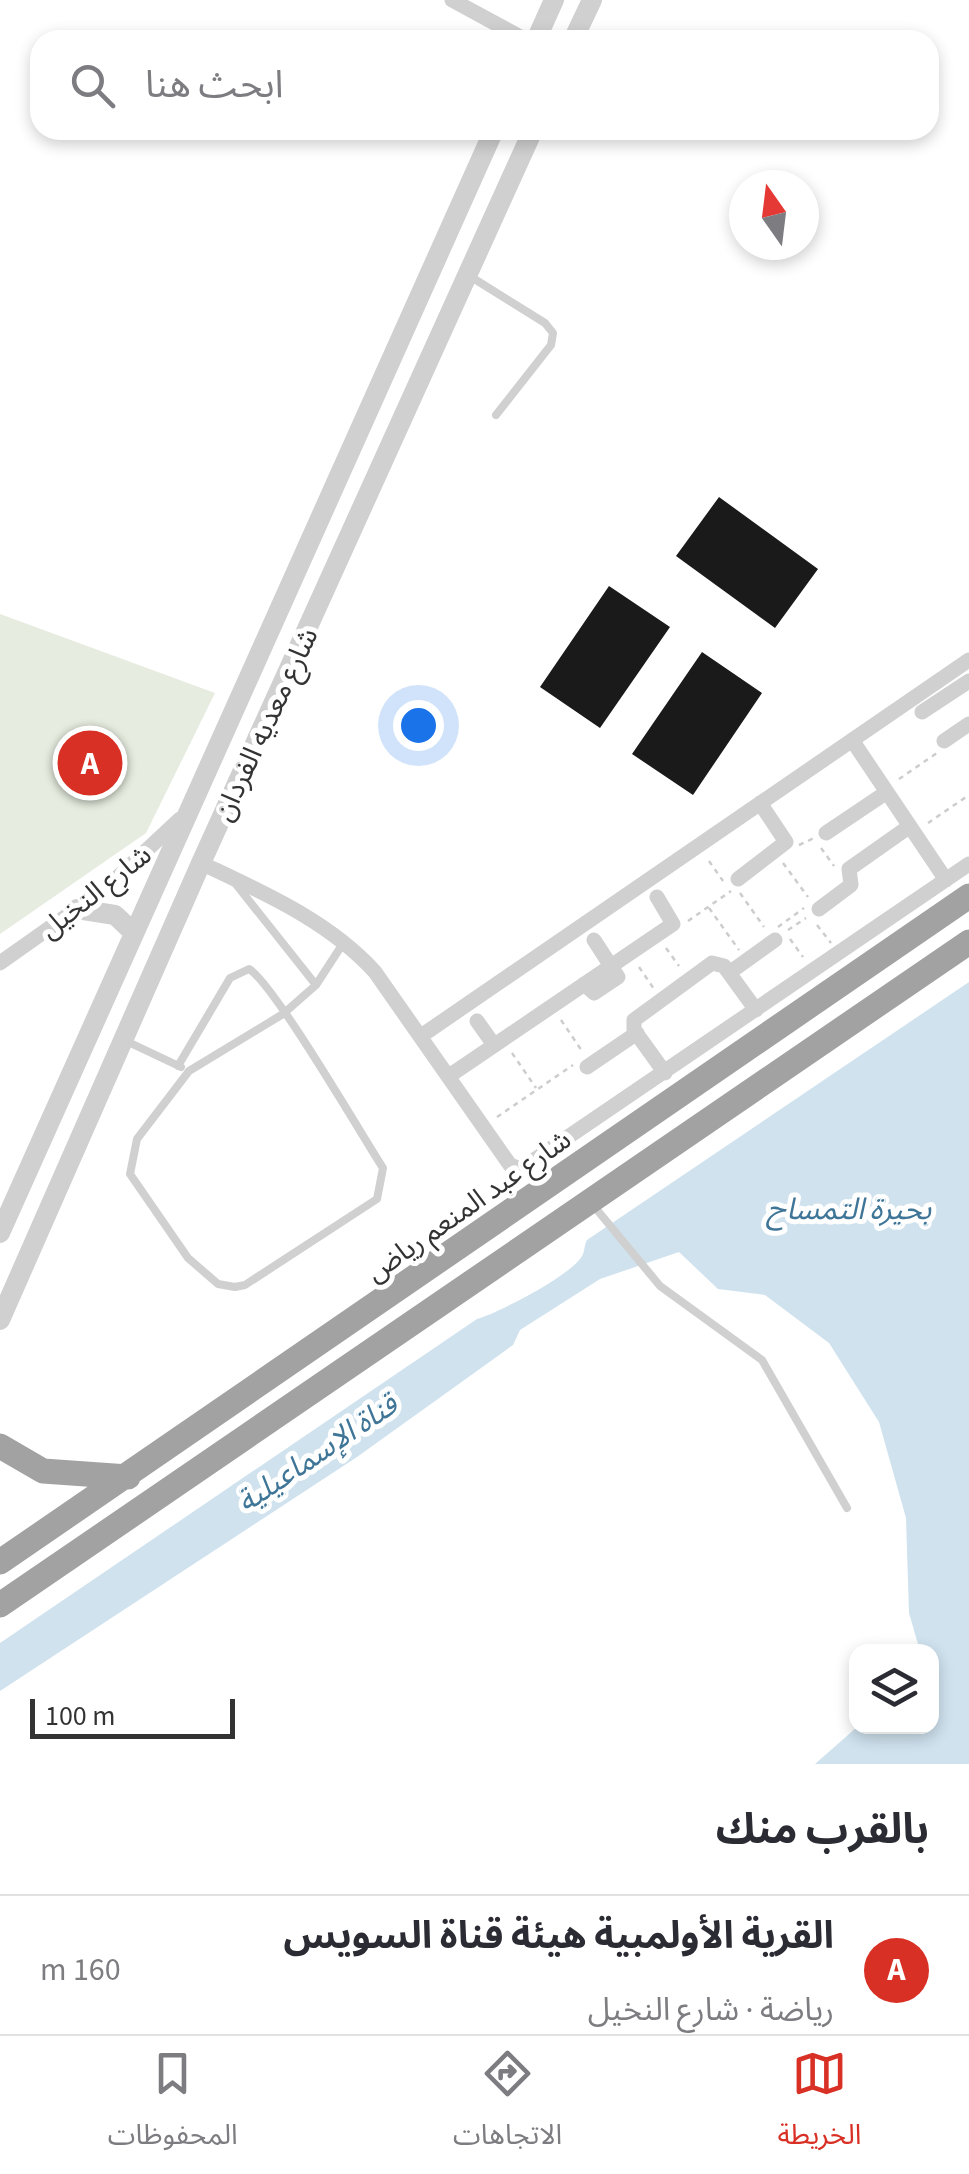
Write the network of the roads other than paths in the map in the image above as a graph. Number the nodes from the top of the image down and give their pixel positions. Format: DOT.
graph roads {
  1 [pos="452,0"];
  2 [pos="554,0"];
  3 [pos="592,0"];
  4 [pos="508,30"];
  5 [pos="540,30"];
  6 [pos="578,30"];
  7 [pos="489,140"];
  8 [pos="529,140"];
  9 [pos="435,258"];
  10 [pos="468,275"];
  11 [pos="496,415"];
  12 [pos="325,507"];
  13 [pos="358,521"];
  14 [pos="969,660"];
  15 [pos="969,680"];
  16 [pos="246,683"];
  17 [pos="278,696"];
  18 [pos="922,712"];
  19 [pos="969,724"];
  20 [pos="852,740"];
  21 [pos="942,746"];
  22 [pos="886,790"];
  23 [pos="760,803"];
  24 [pos="185,814"];
  25 [pos="912,829"];
  26 [pos="826,834"];
  27 [pos="201,863"];
  28 [pos="969,864"];
  29 [pos="226,875"];
  30 [pos="946,880"];
  31 [pos="735,886"];
  32 [pos="969,896"];
  33 [pos="657,898"];
  34 [pos="78,909"];
  35 [pos="811,911"];
  36 [pos="134,933"];
  37 [pos="780,933"];
  38 [pos="594,940"];
  39 [pos="344,942"];
  40 [pos="969,942"];
  41 [pos="0,963"];
  42 [pos="612,966"];
  43 [pos="727,969"];
  44 [pos="316,985"];
  45 [pos="756,1010"];
  46 [pos="283,1014"];
  47 [pos="477,1021"];
  48 [pos="94,1022"];
  49 [pos="636,1034"];
  50 [pos="421,1036"];
  51 [pos="126,1040"];
  52 [pos="498,1043"];
  53 [pos="178,1066"];
  54 [pos="587,1067"];
  55 [pos="189,1071"];
  56 [pos="666,1073"];
  57 [pos="449,1076"];
  58 [pos="590,1202"];
  59 [pos="516,1208"];
  60 [pos="0,1233"];
  61 [pos="537,1238"];
  62 [pos="0,1320"];
  63 [pos="0,1446"];
  64 [pos="128,1477"];
  65 [pos="847,1508"];
  66 [pos="0,1562"];
  67 [pos="0,1605"];
  1 -- 4 [label="street"];
  2 -- 5 [label="street"];
  3 -- 6 [label="street"];
  7 -- 9 [label="street, شارع معديه الفردان"];
  8 -- 10 [label="street, شارع معديه الفردان"];
  9 -- 10 [label="street"];
  9 -- 12 [label="street, شارع معديه الفردان"];
  10 -- 11 [label="lane"];
  10 -- 13 [label="street, شارع معديه الفردان"];
  12 -- 13 [label="street"];
  12 -- 16 [label="street, شارع معديه الفردان"];
  13 -- 17 [label="street, شارع معديه الفردان"];
  14 -- 20 [label="street"];
  15 -- 18 [label="street"];
  16 -- 17 [label="street"];
  16 -- 24 [label="street, شارع معديه الفردان"];
  17 -- 27 [label="street, شارع معديه الفردان"];
  19 -- 21 [label="street"];
  20 -- 22 [label="street"];
  20 -- 23 [label="street"];
  22 -- 25 [label="street"];
  22 -- 26 [label="street"];
  23 -- 31 [label="street"];
  23 -- 50 [label="street"];
  24 -- 34 [label="street, شارع النخيل"];
  24 -- 36 [label="street, شارع معديه الفردان"];
  25 -- 30 [label="street"];
  25 -- 35 [label="street"];
  27 -- 29 [label="street"];
  27 -- 51 [label="street, شارع معديه الفردان"];
  28 -- 30 [label="street"];
  29 -- 39 [label="street"];
  29 -- 44 [label="lane"];
  30 -- 45 [label="street"];
  32 -- 59 [label="highway, شارع عبد المنعم رياض"];
  33 -- 42 [label="street"];
  34 -- 36 [label="street"];
  34 -- 41 [label="street, شارع النخيل"];
  36 -- 48 [label="street, شارع معديه الفردان"];
  37 -- 43 [label="street"];
  38 -- 42 [label="street"];
  39 -- 44 [label="lane"];
  39 -- 50 [label="street"];
  40 -- 58 [label="highway"];
  42 -- 52 [label="street"];
  43 -- 45 [label="street"];
  43 -- 49 [label="street"];
  44 -- 46 [label="lane"];
  45 -- 56 [label="street"];
  46 -- 53 [label="lane"];
  46 -- 55 [label="lane"];
  46 -- 55 [label="lane"];
  47 -- 52 [label="street"];
  48 -- 51 [label="street"];
  48 -- 60 [label="street, شارع معديه الفردان"];
  49 -- 54 [label="street"];
  49 -- 56 [label="street"];
  50 -- 57 [label="street"];
  51 -- 53 [label="lane"];
  51 -- 62 [label="street, شارع معديه الفردان"];
  52 -- 57 [label="street"];
  53 -- 55 [label="lane"];
  56 -- 57 [label="street"];
  58 -- 61 [label="highway"];
  58 -- 65 [label="lane"];
  59 -- 61 [label="highway"];
  59 -- 64 [label="highway, شارع عبد المنعم رياض"];
  61 -- 67 [label="highway"];
  63 -- 64 [label="highway"];
  64 -- 66 [label="highway, شارع عبد المنعم رياض"];
}
